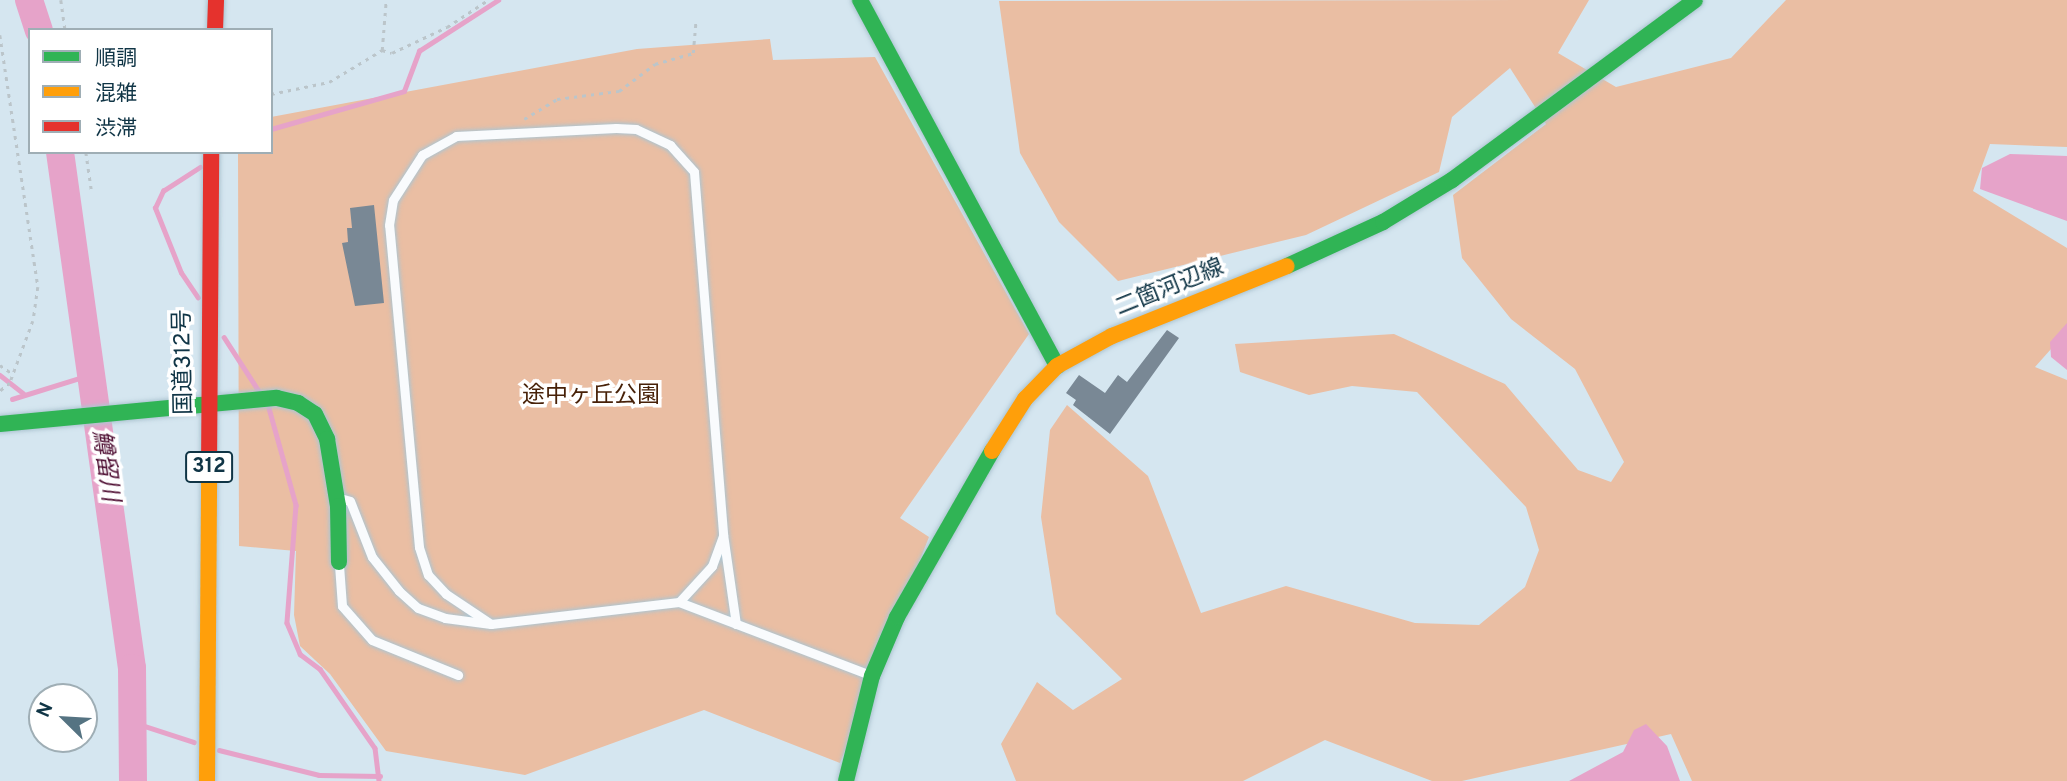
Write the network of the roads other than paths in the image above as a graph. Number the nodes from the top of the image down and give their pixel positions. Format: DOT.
graph roads {
  1 [pos="216,0"];
  2 [pos="860,0"];
  3 [pos="1695,0"];
  4 [pos="215,28"];
  5 [pos="211,154"];
  6 [pos="1057,366"];
  7 [pos="209,403"];
  8 [pos="0,424"];
  9 [pos="336,497"];
  10 [pos="723,534"];
  11 [pos="339,562"];
  12 [pos="679,602"];
  13 [pos="491,624"];
  14 [pos="736,624"];
  15 [pos="458,675"];
  16 [pos="872,676"];
  17 [pos="207,781"];
  18 [pos="846,781"];
  1 -- 4 [label="main road"];
  2 -- 6 [label="main road"];
  3 -- 6 [label="main road, 二箇河辺線"];
  5 -- 7 [label="main road, 国道312号 / 312"];
  6 -- 16 [label="main road, 二箇河辺線"];
  7 -- 8 [label="main road"];
  7 -- 9 [label="main road"];
  7 -- 17 [label="main road, 国道312号 / 312"];
  9 -- 11 [label="main road"];
  9 -- 13 [label="lane"];
  10 -- 12 [label="lane"];
  10 -- 13 [label="lane"];
  10 -- 14 [label="lane"];
  11 -- 15 [label="lane"];
  12 -- 13 [label="lane"];
  12 -- 14 [label="lane"];
  14 -- 16 [label="lane"];
  16 -- 18 [label="main road, 二箇河辺線"];
}
